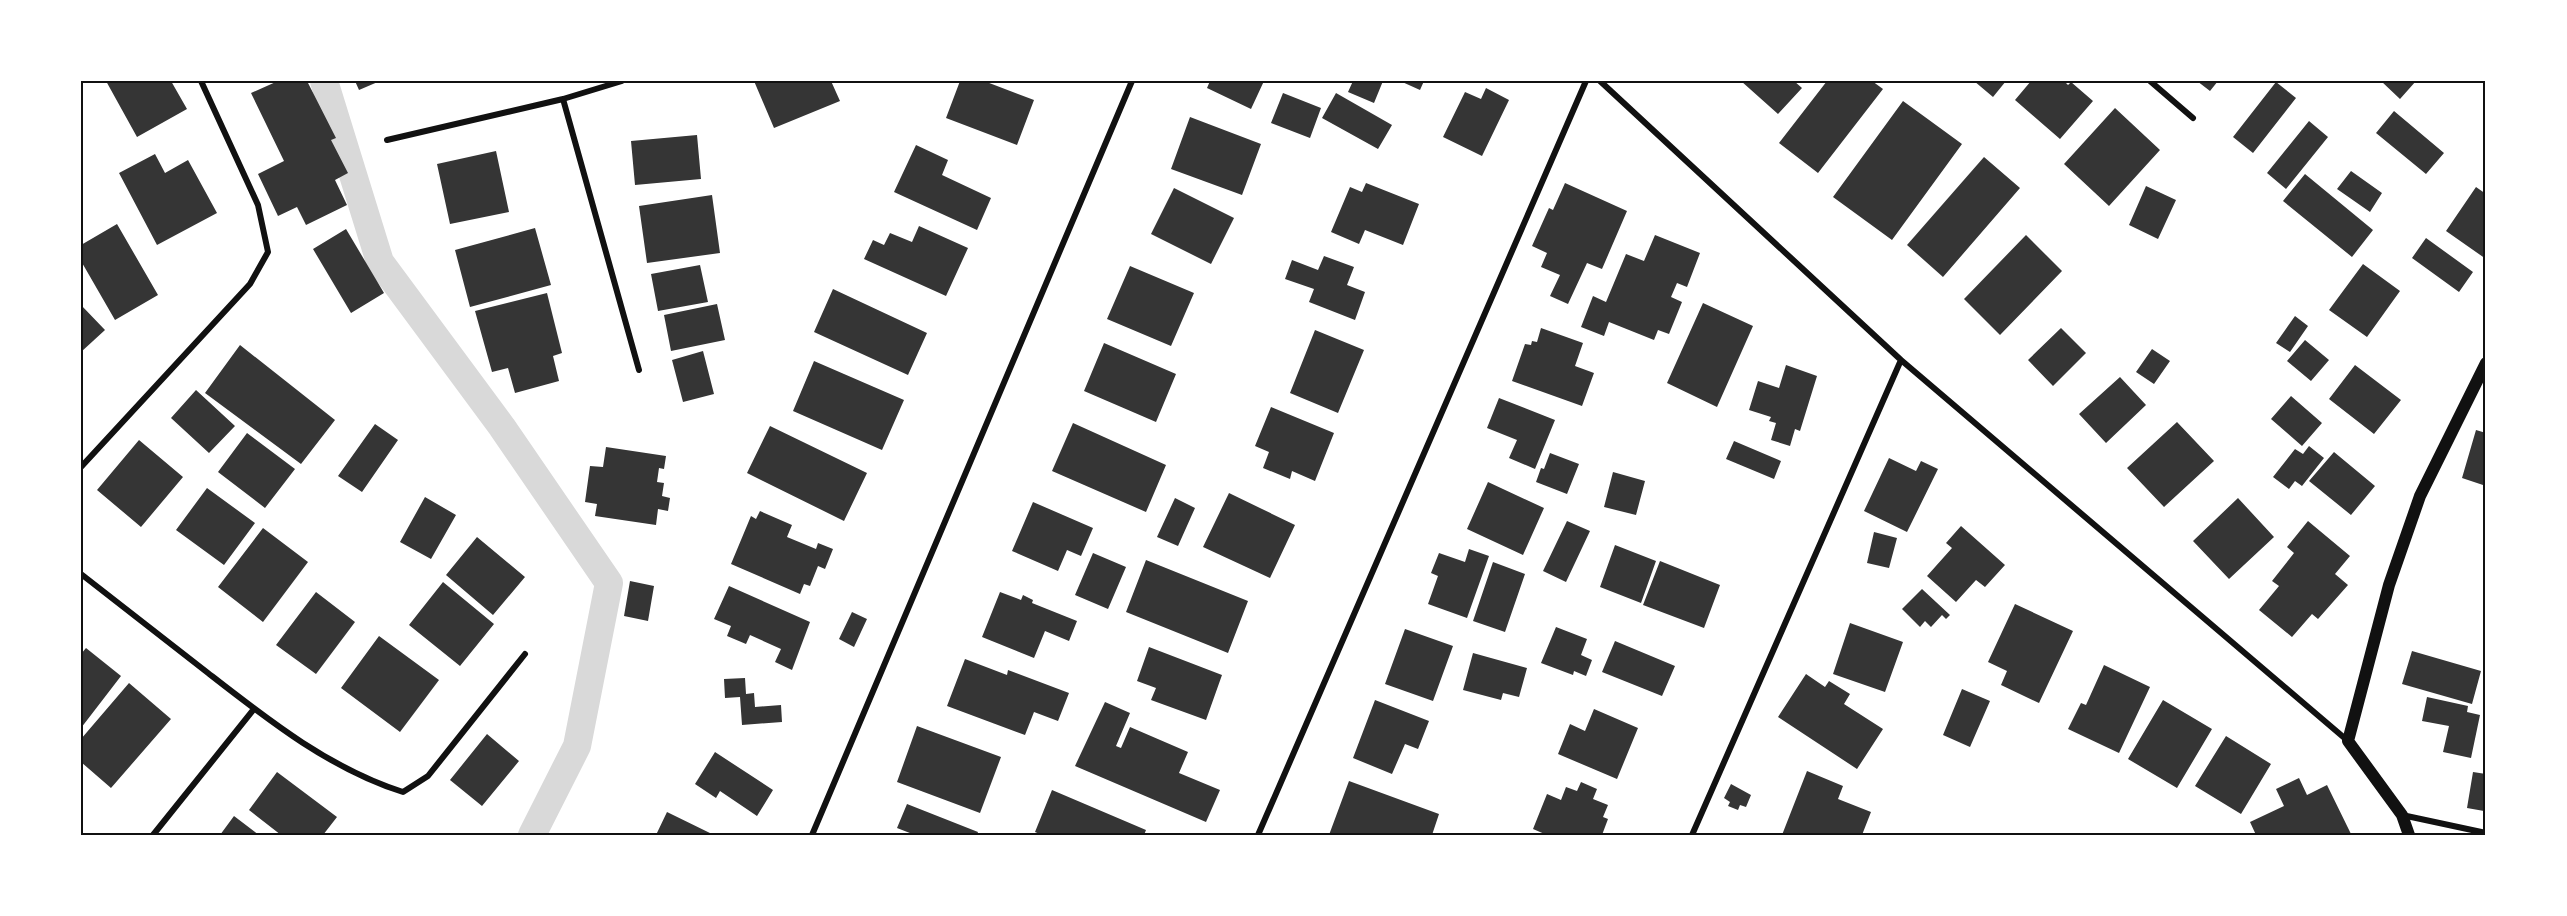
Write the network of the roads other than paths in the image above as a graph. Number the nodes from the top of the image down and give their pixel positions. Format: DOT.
graph roads {
  1 [pos="201,81"];
  2 [pos="622,81"];
  3 [pos="1132,81"];
  4 [pos="1586,81"];
  5 [pos="1600,81"];
  6 [pos="2151,81"];
  7 [pos="563,99"];
  8 [pos="2193,118"];
  9 [pos="387,140"];
  10 [pos="1901,360"];
  11 [pos="2486,363"];
  12 [pos="639,370"];
  13 [pos="81,467"];
  14 [pos="81,574"];
  15 [pos="525,654"];
  16 [pos="254,709"];
  17 [pos="2348,741"];
  18 [pos="2402,815"];
  19 [pos="2486,833"];
  20 [pos="153,835"];
  21 [pos="812,835"];
  22 [pos="1258,835"];
  23 [pos="1692,835"];
  24 [pos="2409,835"];
  1 -- 13 [label="street"];
  2 -- 7 [label="street"];
  3 -- 21 [label="street"];
  4 -- 22 [label="street"];
  5 -- 10 [label="street"];
  6 -- 8 [label="street"];
  7 -- 9 [label="street"];
  7 -- 12 [label="street"];
  10 -- 17 [label="street"];
  10 -- 23 [label="street"];
  11 -- 17 [label="main road"];
  14 -- 16 [label="street"];
  15 -- 16 [label="street"];
  16 -- 20 [label="street"];
  17 -- 18 [label="main road"];
  18 -- 19 [label="street"];
  18 -- 24 [label="main road"];
}
